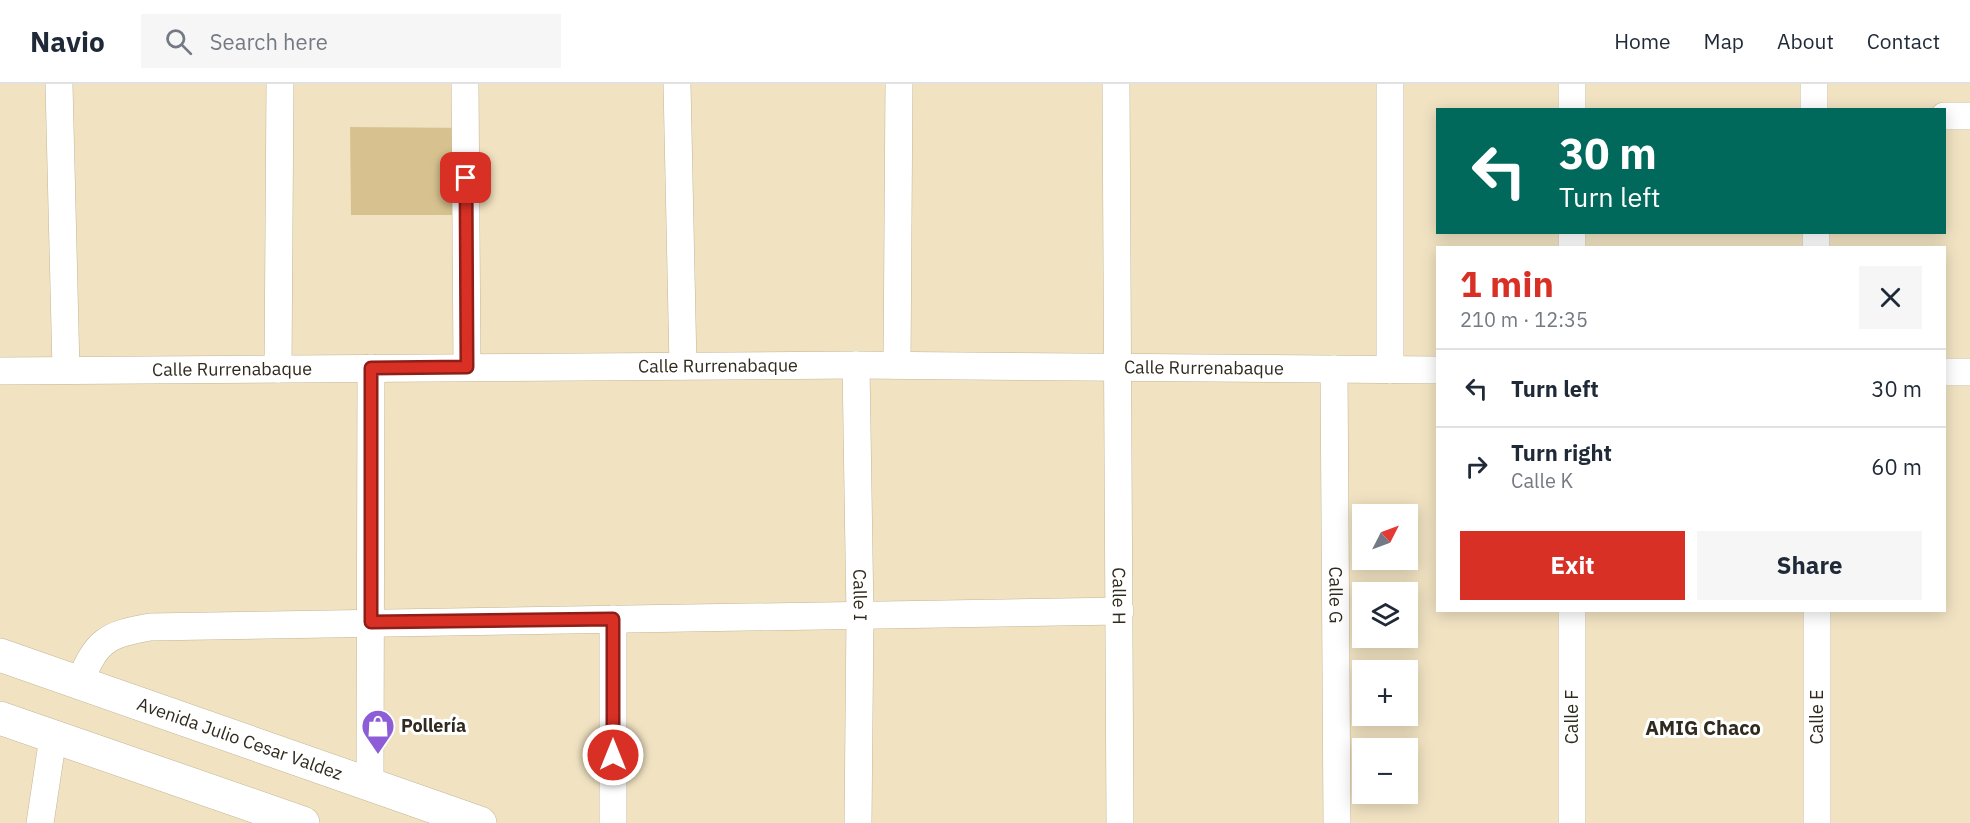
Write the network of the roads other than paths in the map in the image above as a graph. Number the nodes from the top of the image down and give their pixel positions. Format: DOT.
graph roads {
  1 [pos="59,84"];
  2 [pos="280,84"];
  3 [pos="465,84"];
  4 [pos="677,84"];
  5 [pos="899,84"];
  6 [pos="1116,84"];
  7 [pos="1390,84"];
  8 [pos="1572,84"];
  9 [pos="1814,84"];
  10 [pos="1572,108"];
  11 [pos="1814,108"];
  12 [pos="1946,116"];
  13 [pos="1970,116"];
  14 [pos="856,365"];
  15 [pos="897,365"];
  16 [pos="682,366"];
  17 [pos="467,367"];
  18 [pos="371,368"];
  19 [pos="1118,368"];
  20 [pos="278,369"];
  21 [pos="1334,369"];
  22 [pos="0,370"];
  23 [pos="66,370"];
  24 [pos="1390,370"];
  25 [pos="1436,370"];
  26 [pos="1946,372"];
  27 [pos="1970,372"];
  28 [pos="1120,611"];
  29 [pos="1572,612"];
  30 [pos="1817,612"];
  31 [pos="860,616"];
  32 [pos="613,619"];
  33 [pos="371,622"];
  34 [pos="0,655"];
  35 [pos="79,682"];
  36 [pos="0,718"];
  37 [pos="53,737"];
  38 [pos="370,784"];
  39 [pos="40,823"];
  40 [pos="303,823"];
  41 [pos="480,823"];
  42 [pos="613,823"];
  43 [pos="858,823"];
  44 [pos="1120,823"];
  45 [pos="1337,823"];
  46 [pos="1572,823"];
  47 [pos="1817,823"];
  1 -- 23 [label="street"];
  2 -- 20 [label="street"];
  3 -- 17 [label="street"];
  4 -- 16 [label="street"];
  5 -- 15 [label="street"];
  6 -- 19 [label="street, Calle H"];
  7 -- 24 [label="street"];
  8 -- 10 [label="street"];
  9 -- 11 [label="street"];
  12 -- 13 [label="street"];
  14 -- 15 [label="street, Calle Rurrenabaque"];
  14 -- 16 [label="street, Calle Rurrenabaque"];
  14 -- 31 [label="street, Calle I"];
  15 -- 19 [label="street, Calle Rurrenabaque"];
  16 -- 17 [label="street, Calle Rurrenabaque"];
  17 -- 18 [label="street, Calle Rurrenabaque"];
  18 -- 20 [label="street, Calle Rurrenabaque"];
  18 -- 33 [label="street"];
  19 -- 21 [label="street, Calle Rurrenabaque"];
  19 -- 28 [label="street, Calle H"];
  20 -- 23 [label="street, Calle Rurrenabaque"];
  21 -- 24 [label="street, Calle Rurrenabaque"];
  21 -- 45 [label="street, Calle G"];
  22 -- 23 [label="street, Calle Rurrenabaque"];
  24 -- 25 [label="street, Calle Rurrenabaque"];
  26 -- 27 [label="street"];
  28 -- 31 [label="street"];
  28 -- 44 [label="street, Calle H"];
  29 -- 46 [label="street, Calle F"];
  30 -- 47 [label="street, Calle E"];
  31 -- 32 [label="street"];
  31 -- 43 [label="street, Calle I"];
  32 -- 33 [label="street"];
  32 -- 42 [label="street"];
  33 -- 35 [label="street"];
  33 -- 38 [label="street"];
  34 -- 35 [label="main road, Avenida Julio Cesar Valdez"];
  35 -- 38 [label="main road, Avenida Julio Cesar Valdez"];
  36 -- 37 [label="main road"];
  37 -- 39 [label="street"];
  37 -- 40 [label="main road"];
  38 -- 41 [label="main road, Avenida Julio Cesar Valdez"];
}
